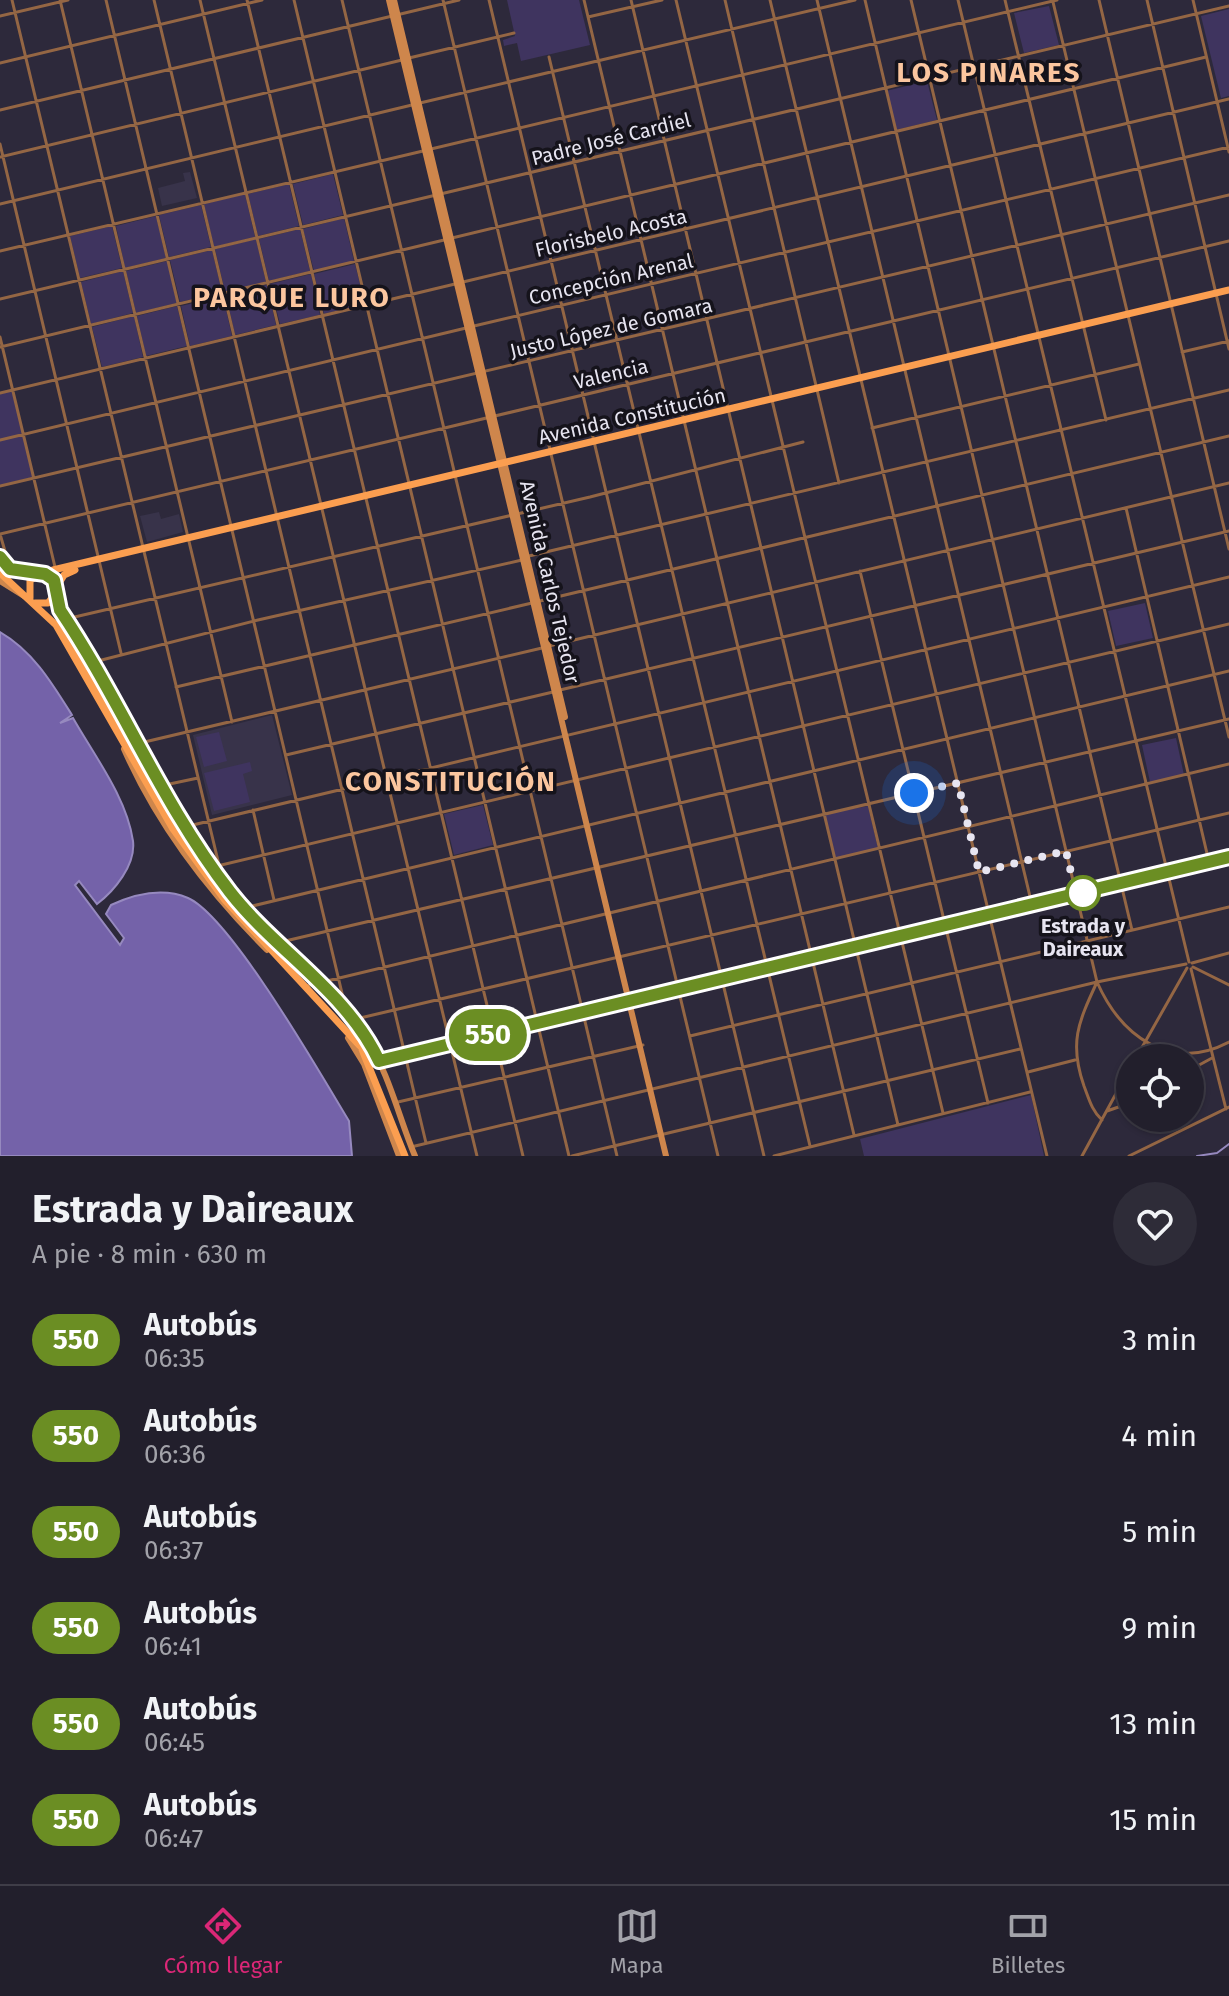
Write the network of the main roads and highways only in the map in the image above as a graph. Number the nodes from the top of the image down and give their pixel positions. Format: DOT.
graph roads {
  1 [pos="392,0"];
  2 [pos="1229,292"];
  3 [pos="503,465"];
  4 [pos="0,557"];
  5 [pos="101,561"];
  6 [pos="0,564"];
  7 [pos="10,569"];
  8 [pos="0,573"];
  9 [pos="40,574"];
  10 [pos="0,581"];
  11 [pos="57,589"];
  12 [pos="30,599"];
  13 [pos="60,610"];
  14 [pos="152,788"];
  15 [pos="175,829"];
  16 [pos="1229,858"];
  17 [pos="310,985"];
  18 [pos="631,1000"];
  19 [pos="371,1063"];
  20 [pos="407,1156"];
  21 [pos="668,1156"];
  1 -- 3 [label="main road, Avenida Carlos Tejedor"];
  2 -- 3 [label="main road, Avenida Constitución"];
  3 -- 5 [label="main road, Avenida Constitución"];
  3 -- 18 [label="main road, Avenida Carlos Tejedor"];
  4 -- 7 [label="main road"];
  5 -- 9 [label="main road, Avenida Constitución"];
  5 -- 11 [label="main road, Avenida Constitución"];
  6 -- 7 [label="main road"];
  7 -- 9 [label="main road"];
  8 -- 12 [label="main road"];
  9 -- 11 [label="main road"];
  9 -- 12 [label="main road"];
  10 -- 12 [label="main road"];
  11 -- 12 [label="main road"];
  11 -- 13 [label="main road"];
  12 -- 14 [label="main road"];
  13 -- 14 [label="main road"];
  13 -- 14 [label="main road"];
  14 -- 15 [label="main road"];
  15 -- 17 [label="main road"];
  15 -- 17 [label="main road"];
  16 -- 18 [label="main road"];
  17 -- 19 [label="main road"];
  17 -- 19 [label="main road"];
  18 -- 19 [label="main road"];
  18 -- 21 [label="main road, Avenida Carlos Tejedor"];
  19 -- 20 [label="main road"];
  19 -- 20 [label="main road"];
}
